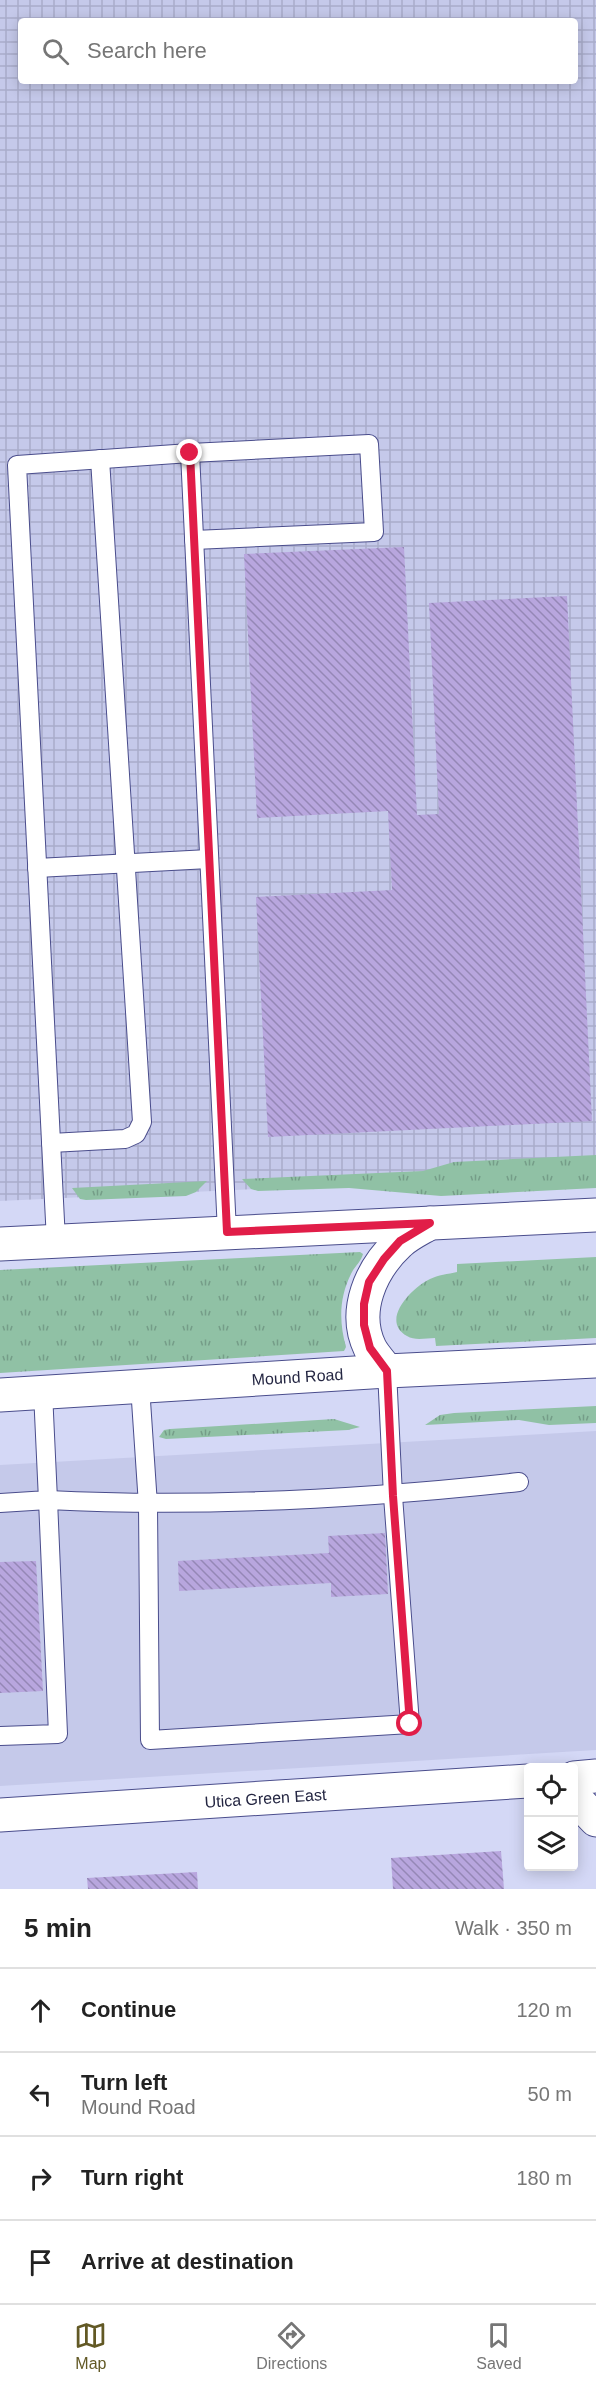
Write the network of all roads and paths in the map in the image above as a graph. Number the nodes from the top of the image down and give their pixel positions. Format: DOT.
graph roads {
  1 [pos="190,453"];
  2 [pos="99,459"];
  3 [pos="194,540"];
  4 [pos="209,859"];
  5 [pos="125,863"];
  6 [pos="37,868"];
  7 [pos="51,1143"];
  8 [pos="596,1215"];
  9 [pos="430,1223"];
  10 [pos="227,1232"];
  11 [pos="56,1241"];
  12 [pos="0,1244"];
  13 [pos="596,1361"];
  14 [pos="387,1371"];
  15 [pos="140,1386"];
  16 [pos="43,1392"];
  17 [pos="0,1395"];
  18 [pos="519,1482"];
  19 [pos="393,1496"];
  20 [pos="48,1500"];
  21 [pos="0,1503"];
  22 [pos="148,1505"];
  23 [pos="0,1736"];
  24 [pos="596,1776"];
  25 [pos="578,1778"];
  26 [pos="524,1781"];
  27 [pos="578,1802"];
  28 [pos="0,1815"];
  29 [pos="596,1820"];
  1 -- 2 [label="lane"];
  1 -- 3 [label="lane"];
  1 -- 3 [label="lane"];
  2 -- 5 [label="lane"];
  2 -- 6 [label="lane"];
  3 -- 4 [label="lane"];
  4 -- 5 [label="lane"];
  4 -- 10 [label="lane"];
  5 -- 6 [label="lane"];
  5 -- 7 [label="lane"];
  6 -- 7 [label="lane"];
  7 -- 11 [label="lane"];
  8 -- 9 [label="main road"];
  9 -- 10 [label="main road"];
  9 -- 14 [label="main road"];
  10 -- 11 [label="main road"];
  11 -- 12 [label="main road"];
  13 -- 14 [label="main road, Mound Road"];
  14 -- 15 [label="main road, Mound Road"];
  14 -- 19 [label="lane"];
  15 -- 16 [label="main road, Mound Road"];
  15 -- 22 [label="lane"];
  16 -- 17 [label="main road, Mound Road"];
  16 -- 20 [label="lane"];
  18 -- 19 [label="lane"];
  19 -- 22 [label="lane"];
  19 -- 22 [label="lane"];
  20 -- 21 [label="lane"];
  20 -- 22 [label="lane"];
  20 -- 23 [label="lane"];
  24 -- 25 [label="main road"];
  26 -- 28 [label="main road, Utica Green East"];
  27 -- 29 [label="main road"];
}
